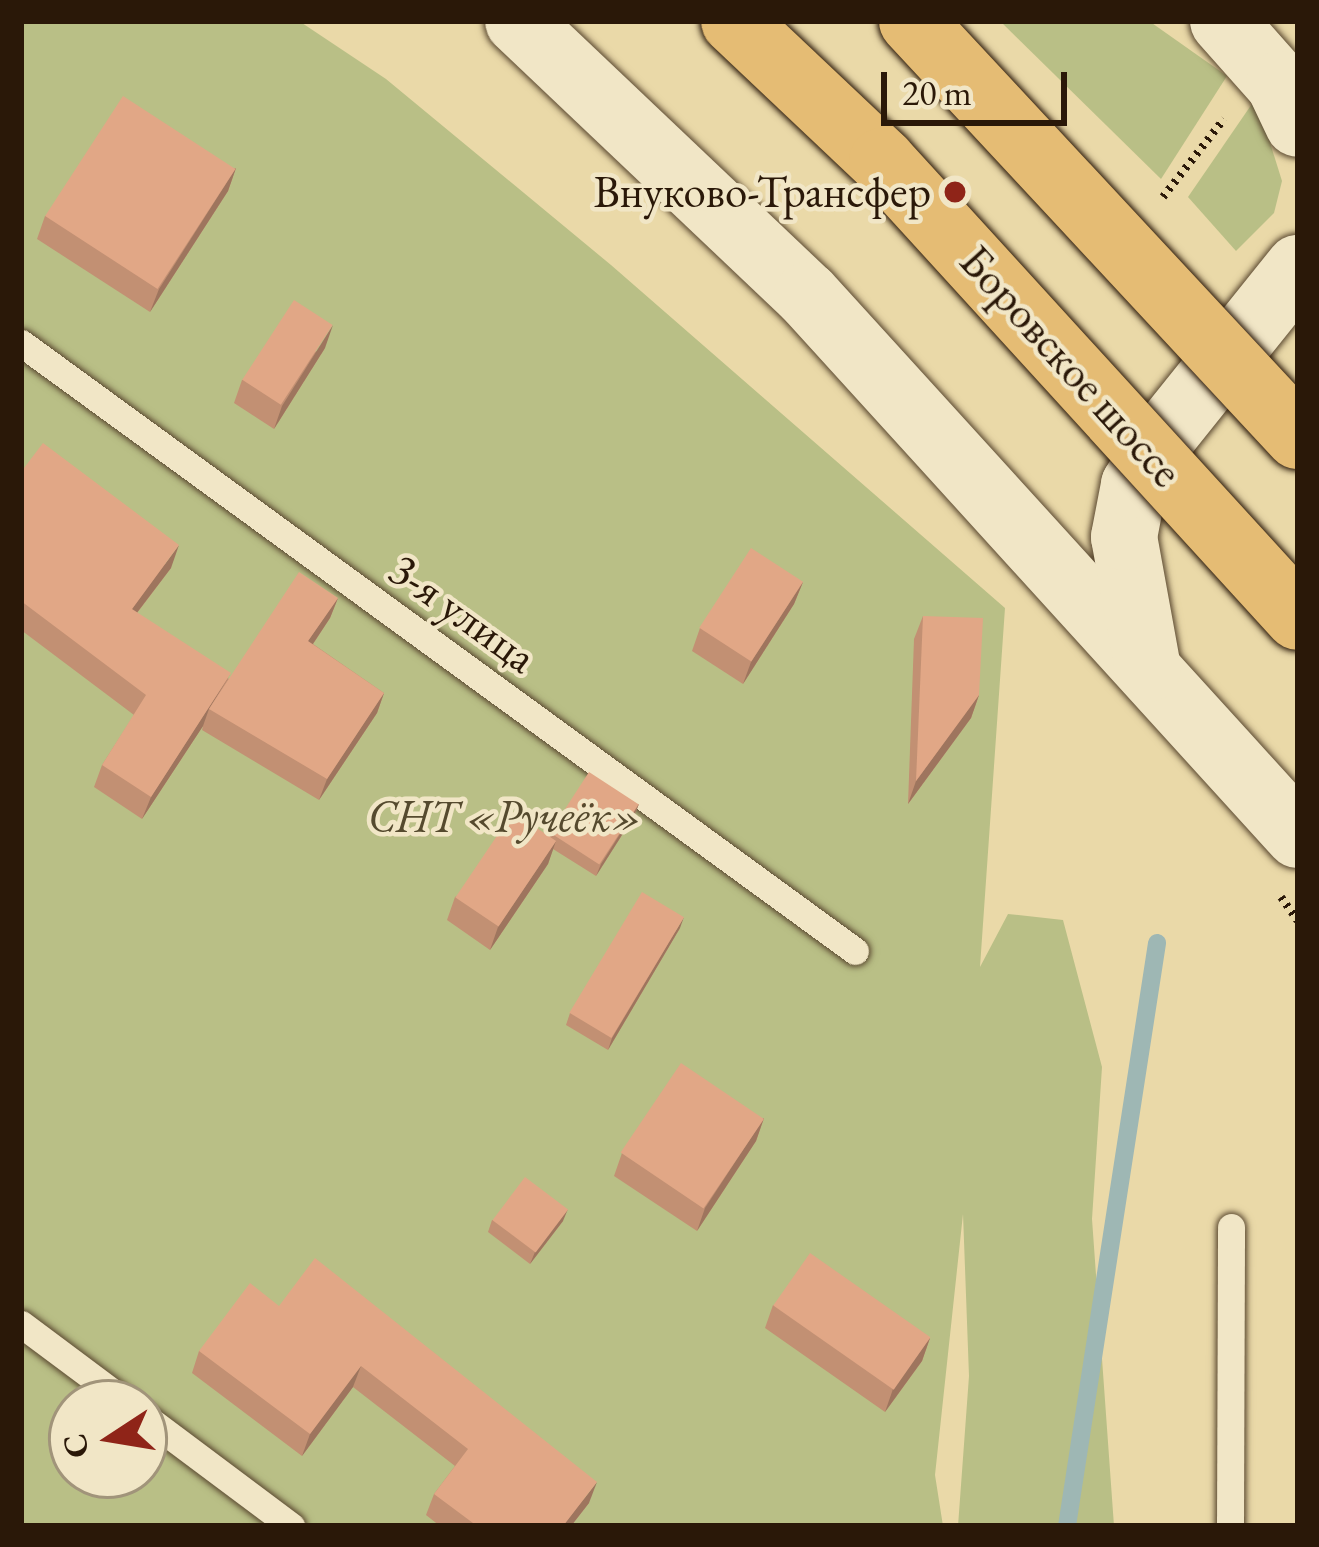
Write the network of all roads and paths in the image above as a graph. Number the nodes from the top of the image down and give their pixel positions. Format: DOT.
graph roads {
  1 [pos="518,21"];
  2 [pos="734,21"];
  3 [pos="912,21"];
  4 [pos="1223,21"];
  5 [pos="1298,124"];
  6 [pos="1297,267"];
  7 [pos="21,343"];
  8 [pos="1298,436"];
  9 [pos="1298,616"];
  10 [pos="1149,673"];
  11 [pos="1298,835"];
  12 [pos="855,951"];
  13 [pos="1231,1227"];
  14 [pos="21,1324"];
  15 [pos="95,1379"];
  16 [pos="168,1434"];
  17 [pos="291,1526"];
  18 [pos="1230,1526"];
  1 -- 10 [label="main road"];
  2 -- 9 [label="main road, Боровское шоссе, bridge"];
  3 -- 8 [label="main road, bridge"];
  4 -- 5 [label="main road"];
  6 -- 10 [label="main road"];
  7 -- 12 [label="lane, 3-я улица"];
  10 -- 11 [label="main road"];
  13 -- 18 [label="lane"];
  14 -- 15 [label="lane"];
  16 -- 17 [label="lane"];
}
